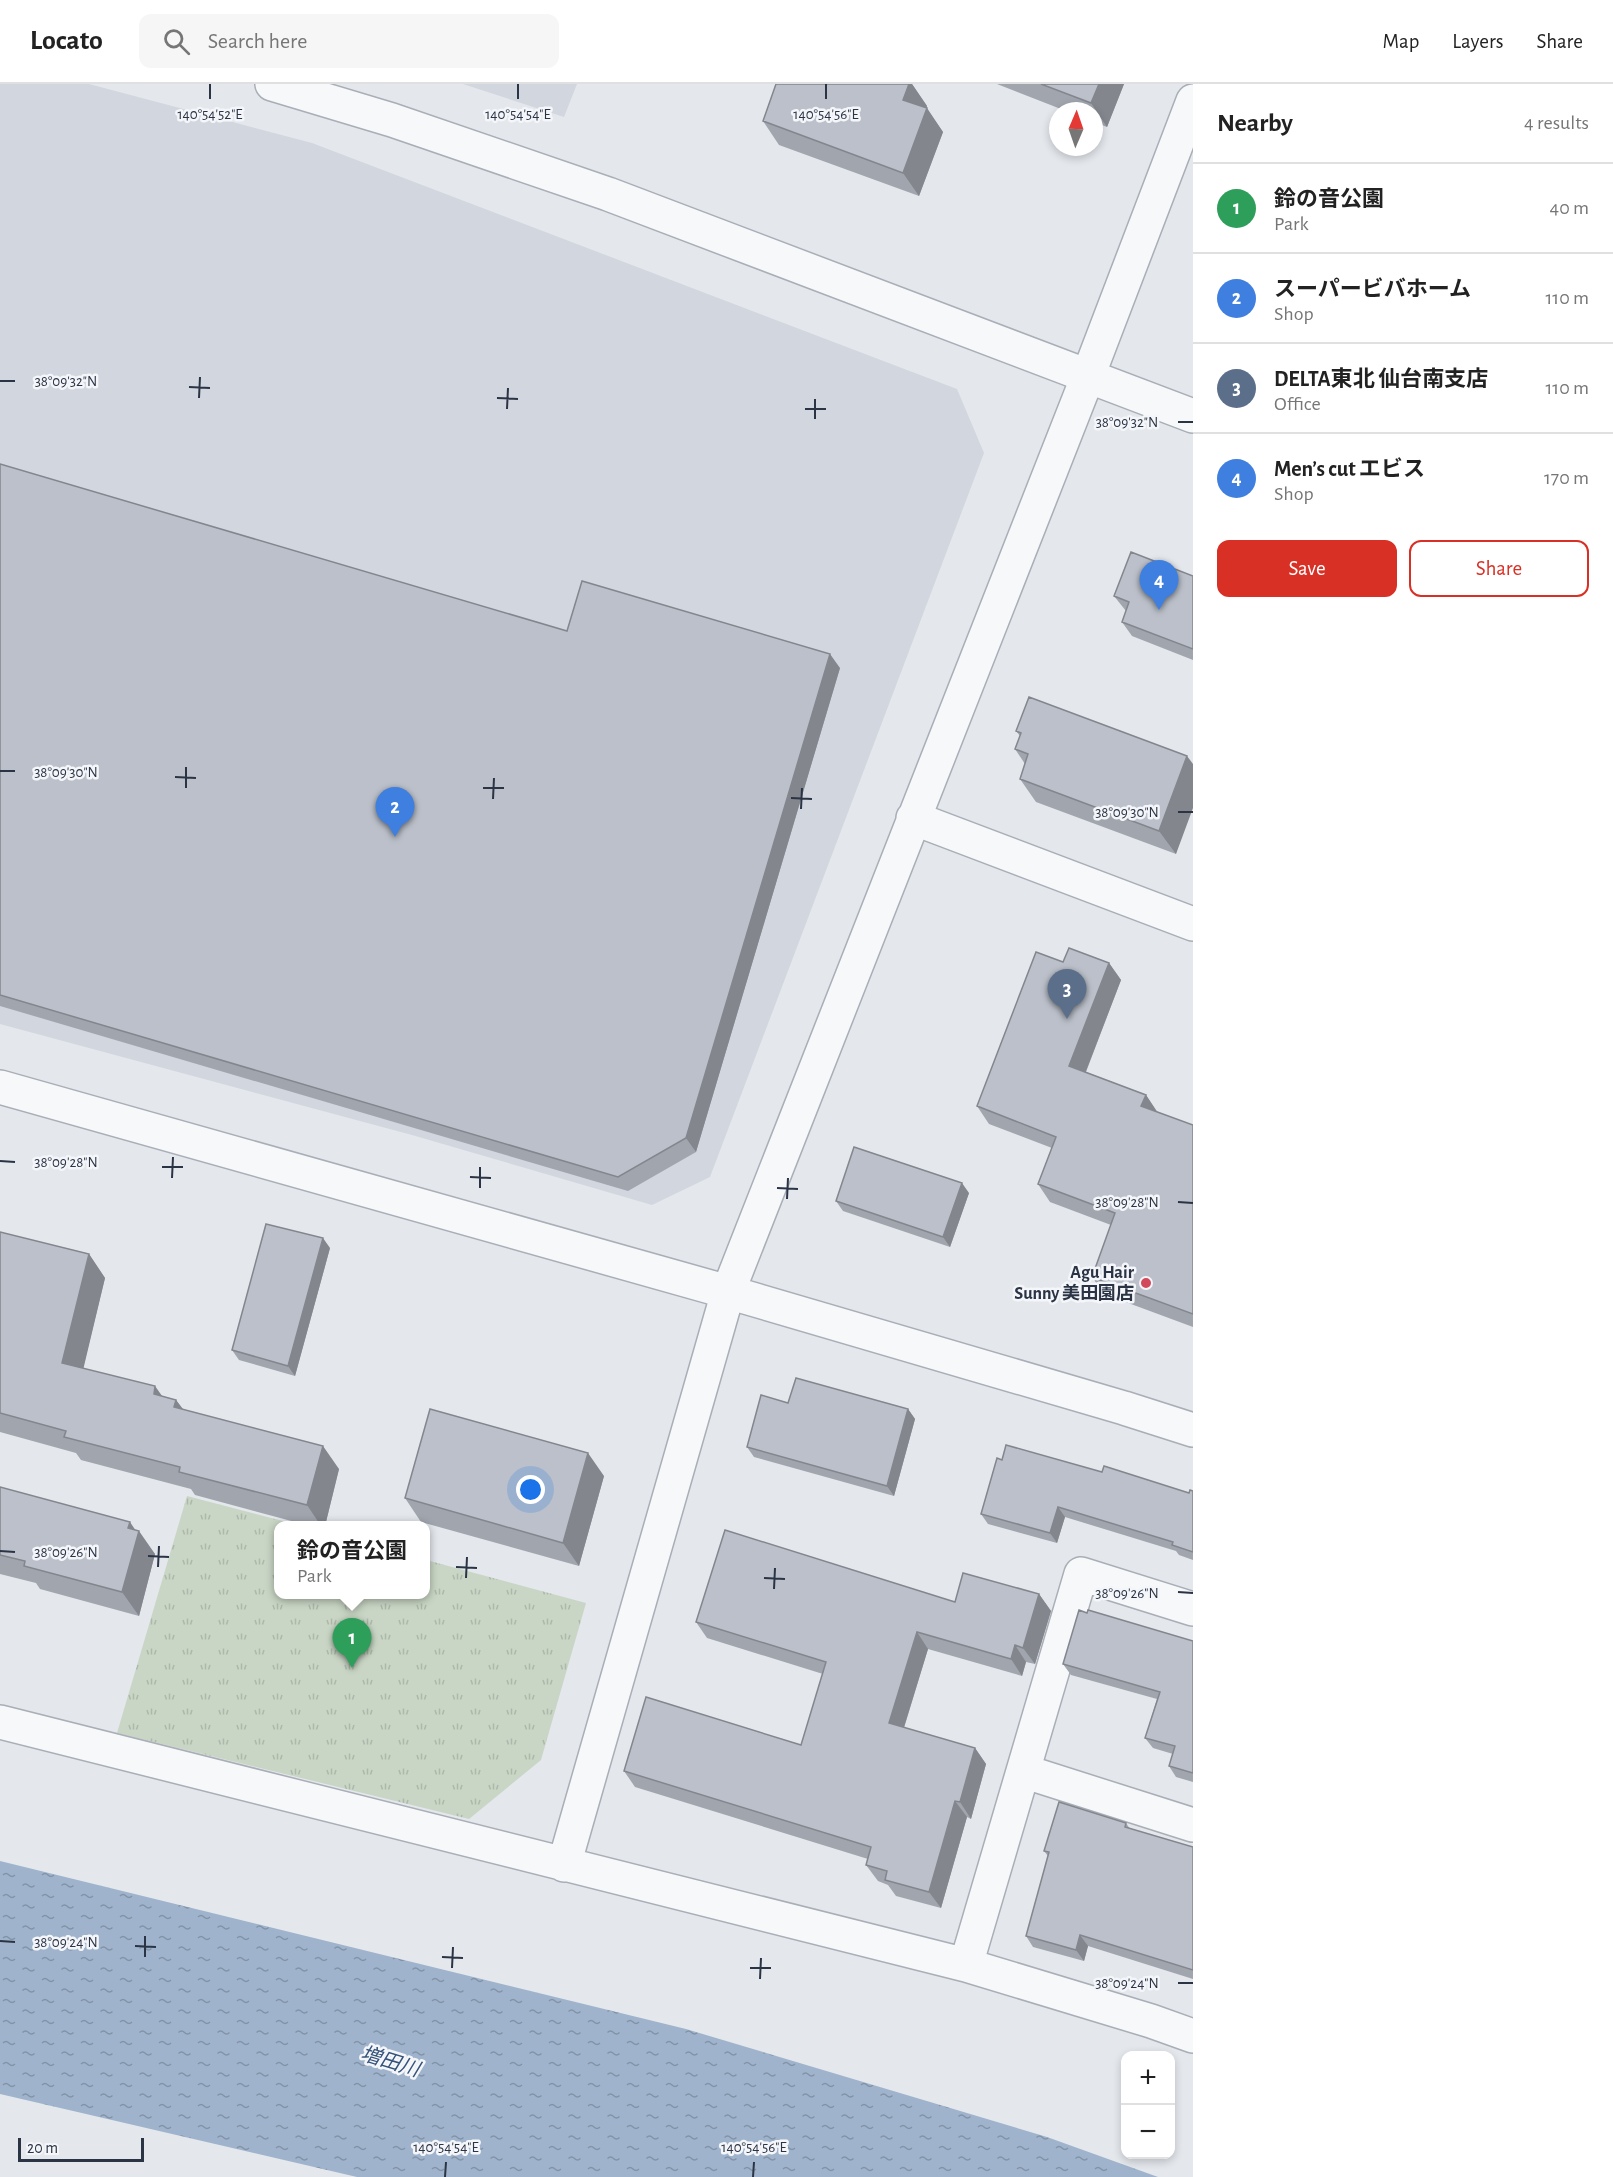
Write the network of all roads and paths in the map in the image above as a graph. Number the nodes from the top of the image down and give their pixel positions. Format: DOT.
graph roads {
  1 [pos="272,84"];
  2 [pos="310,89"];
  3 [pos="1193,101"];
  4 [pos="1088,376"];
  5 [pos="1193,416"];
  6 [pos="913,818"];
  7 [pos="1193,924"];
  8 [pos="0,1087"];
  9 [pos="728,1292"];
  10 [pos="1193,1431"];
  11 [pos="1193,1609"];
  12 [pos="0,1722"];
  13 [pos="1023,1771"];
  14 [pos="1193,1825"];
  15 [pos="564,1865"];
  16 [pos="966,1965"];
  17 [pos="1193,2036"];
  1 -- 2 [label="street"];
  2 -- 4 [label="street"];
  3 -- 4 [label="street"];
  4 -- 5 [label="street"];
  4 -- 6 [label="street"];
  6 -- 7 [label="street"];
  6 -- 9 [label="street"];
  8 -- 9 [label="street"];
  9 -- 10 [label="street"];
  9 -- 15 [label="street"];
  11 -- 13 [label="street"];
  12 -- 15 [label="street"];
  13 -- 14 [label="street"];
  13 -- 16 [label="street"];
  15 -- 16 [label="street"];
  16 -- 17 [label="street"];
}
